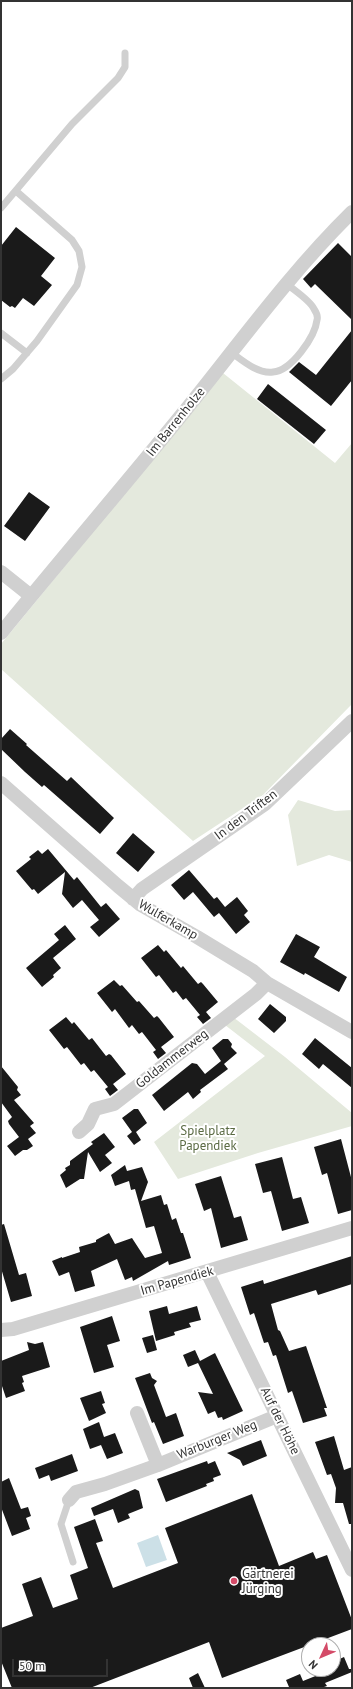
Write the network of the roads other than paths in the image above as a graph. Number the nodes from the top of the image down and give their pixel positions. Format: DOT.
graph roads {
  1 [pos="125,53"];
  2 [pos="16,191"];
  3 [pos="1,208"];
  4 [pos="352,212"];
  5 [pos="287,284"];
  6 [pos="1,333"];
  7 [pos="27,353"];
  8 [pos="232,353"];
  9 [pos="1,379"];
  10 [pos="1,572"];
  11 [pos="31,596"];
  12 [pos="1,633"];
  13 [pos="352,721"];
  14 [pos="1,783"];
  15 [pos="133,899"];
  16 [pos="267,983"];
  17 [pos="352,1032"];
  18 [pos="79,1132"];
  19 [pos="352,1228"];
  20 [pos="207,1272"];
  21 [pos="1,1330"];
  22 [pos="137,1413"];
  23 [pos="277,1416"];
  24 [pos="158,1464"];
  25 [pos="69,1500"];
  26 [pos="73,1562"];
  27 [pos="352,1570"];
  1 -- 2 [label="lane"];
  2 -- 3 [label="lane"];
  2 -- 7 [label="lane"];
  4 -- 5 [label="street, Im Barrenholze"];
  5 -- 8 [label="street, Im Barrenholze"];
  5 -- 8 [label="lane"];
  6 -- 7 [label="lane"];
  7 -- 9 [label="lane"];
  8 -- 11 [label="street, Im Barrenholze"];
  10 -- 11 [label="street"];
  11 -- 12 [label="street, Im Barrenholze"];
  13 -- 15 [label="street, In den Triften"];
  14 -- 15 [label="street, Wulferkamp"];
  15 -- 16 [label="street, Wulferkamp"];
  16 -- 17 [label="street, Wulferkamp"];
  16 -- 18 [label="street, Goldammerweg"];
  19 -- 20 [label="street, Im Papendiek"];
  20 -- 21 [label="street, Im Papendiek"];
  20 -- 23 [label="street, Auf der Höhe"];
  22 -- 24 [label="street"];
  23 -- 24 [label="street, Warburger Weg"];
  23 -- 27 [label="street, Auf der Höhe"];
  24 -- 25 [label="street, Warburger Weg"];
  25 -- 26 [label="lane"];
}
